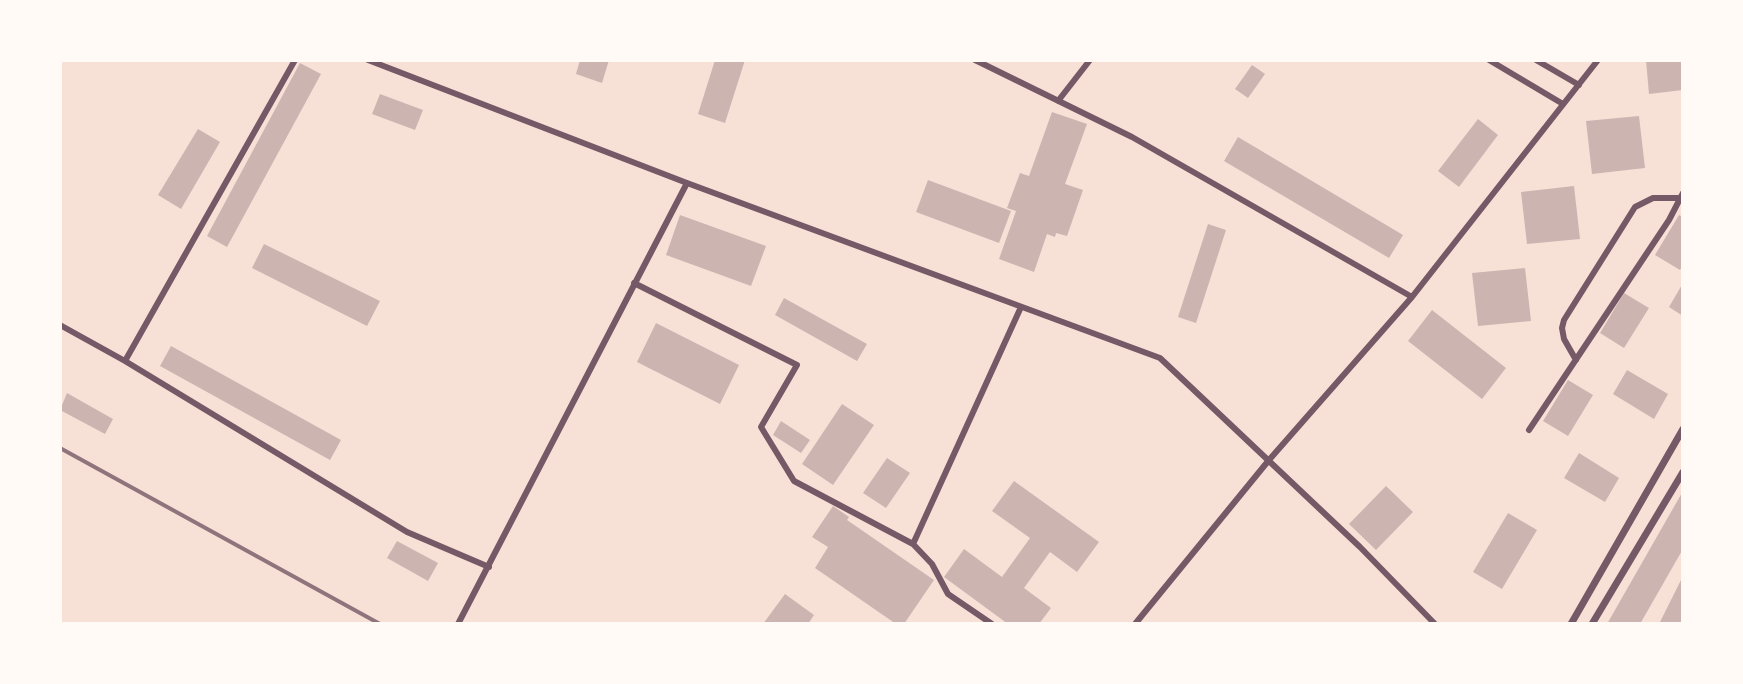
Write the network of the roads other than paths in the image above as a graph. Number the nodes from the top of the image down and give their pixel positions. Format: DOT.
graph roads {
  1 [pos="295,60"];
  2 [pos="368,60"];
  3 [pos="975,60"];
  4 [pos="1090,60"];
  5 [pos="1489,60"];
  6 [pos="1536,60"];
  7 [pos="1598,60"];
  8 [pos="376,62"];
  9 [pos="1579,85"];
  10 [pos="1058,101"];
  11 [pos="1563,104"];
  12 [pos="687,183"];
  13 [pos="1682,196"];
  14 [pos="634,283"];
  15 [pos="1412,297"];
  16 [pos="1021,307"];
  17 [pos="60,325"];
  18 [pos="1576,360"];
  19 [pos="125,361"];
  20 [pos="1683,429"];
  21 [pos="1529,430"];
  22 [pos="1269,460"];
  23 [pos="1683,472"];
  24 [pos="913,544"];
  25 [pos="489,567"];
  26 [pos="458,624"];
  27 [pos="992,624"];
  28 [pos="1135,624"];
  29 [pos="1435,624"];
  30 [pos="1571,624"];
  31 [pos="1592,624"];
  1 -- 19 [label="street"];
  2 -- 8 [label="street"];
  3 -- 10 [label="street"];
  4 -- 10 [label="street"];
  5 -- 11 [label="street"];
  6 -- 9 [label="street"];
  7 -- 9 [label="street"];
  8 -- 12 [label="street"];
  9 -- 11 [label="street"];
  10 -- 15 [label="street"];
  11 -- 15 [label="street"];
  12 -- 14 [label="street"];
  12 -- 16 [label="street"];
  13 -- 18 [label="street"];
  13 -- 18 [label="street"];
  14 -- 24 [label="street"];
  14 -- 25 [label="street"];
  15 -- 22 [label="street"];
  16 -- 22 [label="street"];
  16 -- 24 [label="street"];
  17 -- 19 [label="street"];
  18 -- 21 [label="street"];
  19 -- 25 [label="street"];
  20 -- 30 [label="street"];
  22 -- 28 [label="street"];
  22 -- 29 [label="street"];
  23 -- 31 [label="street"];
  24 -- 27 [label="street"];
  25 -- 26 [label="street"];
}
